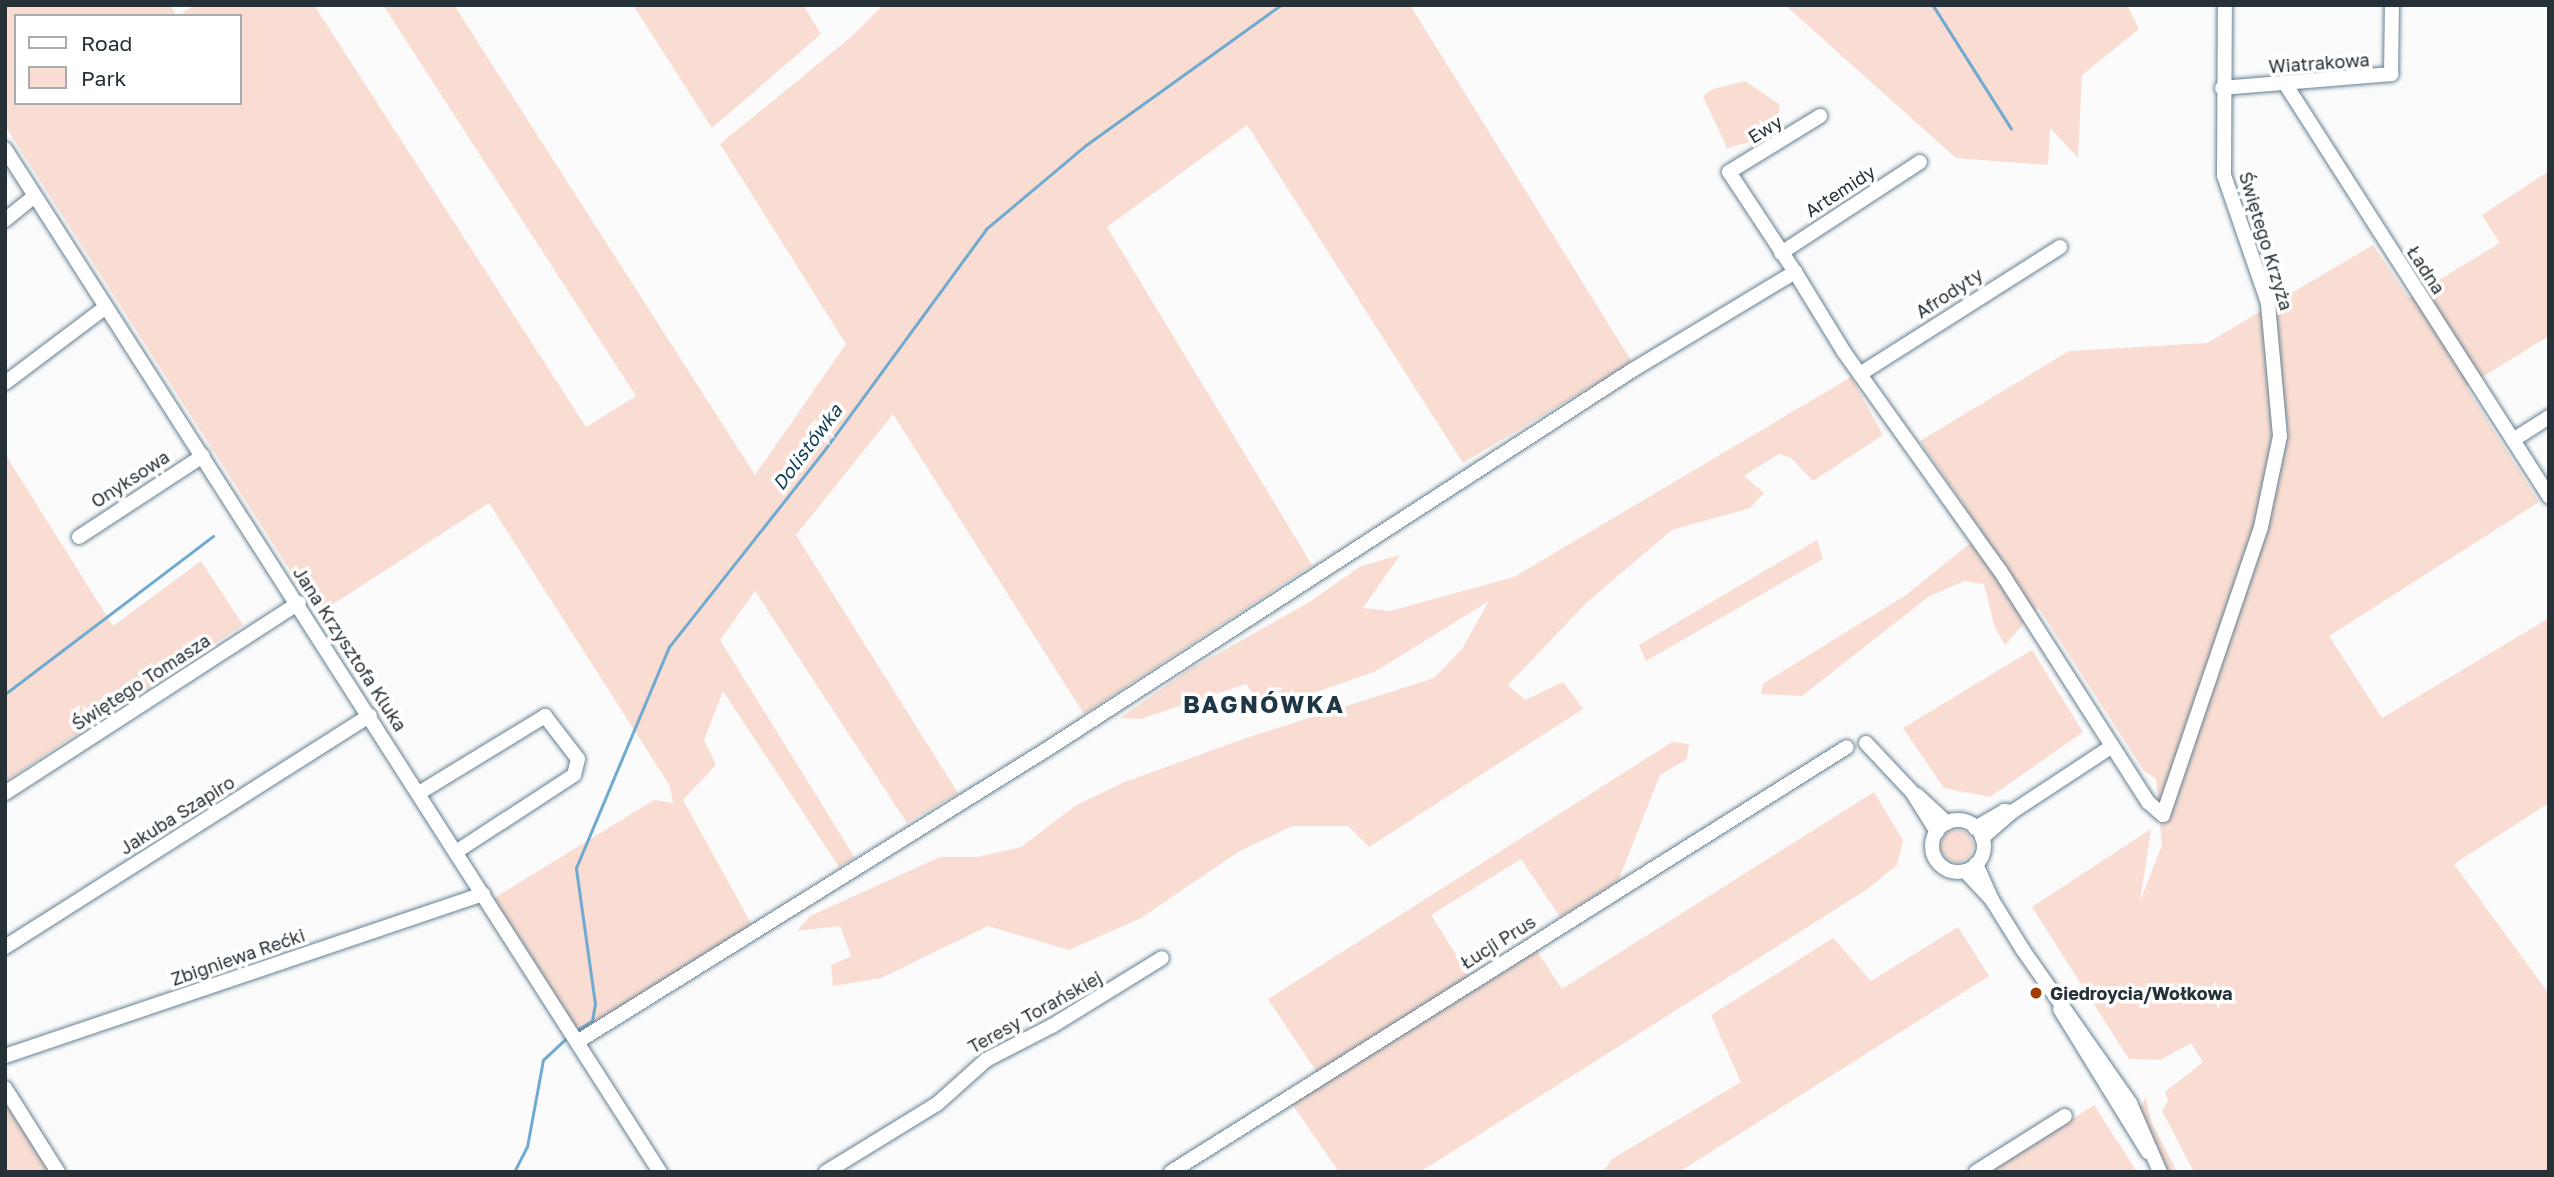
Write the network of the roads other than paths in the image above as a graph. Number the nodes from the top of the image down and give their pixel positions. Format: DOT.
graph roads {
  1 [pos="2225,5"];
  2 [pos="2392,5"];
  3 [pos="2286,85"];
  4 [pos="2222,88"];
  5 [pos="1820,116"];
  6 [pos="5,149"];
  7 [pos="1920,162"];
  8 [pos="35,196"];
  9 [pos="5,220"];
  10 [pos="2060,247"];
  11 [pos="1781,253"];
  12 [pos="1795,272"];
  13 [pos="106,307"];
  14 [pos="1860,374"];
  15 [pos="5,383"];
  16 [pos="2549,417"];
  17 [pos="2513,440"];
  18 [pos="202,456"];
  19 [pos="2549,497"];
  20 [pos="79,537"];
  21 [pos="299,603"];
  22 [pos="370,715"];
  23 [pos="1866,743"];
  24 [pos="1847,747"];
  25 [pos="2111,747"];
  26 [pos="5,793"];
  27 [pos="419,793"];
  28 [pos="1942,827"];
  29 [pos="1978,833"];
  30 [pos="456,852"];
  31 [pos="1970,868"];
  32 [pos="483,894"];
  33 [pos="5,947"];
  34 [pos="1162,958"];
  35 [pos="577,1042"];
  36 [pos="5,1056"];
  37 [pos="5,1087"];
  38 [pos="2065,1116"];
  39 [pos="58,1172"];
  40 [pos="660,1172"];
  41 [pos="826,1172"];
  42 [pos="1171,1172"];
  43 [pos="1976,1172"];
  44 [pos="2160,1172"];
  1 -- 4 [label="street, Świętego Krzyża"];
  2 -- 3 [label="street, Wiatrakowa"];
  3 -- 4 [label="street, Wiatrakowa"];
  3 -- 17 [label="street, Ładna"];
  4 -- 25 [label="street, Świętego Krzyża"];
  5 -- 11 [label="street, Ewy"];
  6 -- 8 [label="street, Jana Krzysztofa Kluka"];
  7 -- 11 [label="street, Artemidy"];
  8 -- 9 [label="street"];
  8 -- 13 [label="street, Jana Krzysztofa Kluka"];
  10 -- 14 [label="street, Afrodyty"];
  11 -- 12 [label="street"];
  12 -- 14 [label="street"];
  12 -- 35 [label="street"];
  13 -- 15 [label="street"];
  13 -- 18 [label="street, Jana Krzysztofa Kluka"];
  14 -- 25 [label="street"];
  16 -- 17 [label="street"];
  17 -- 19 [label="street, Ładna"];
  18 -- 20 [label="street, Onyksowa"];
  18 -- 21 [label="street, Jana Krzysztofa Kluka"];
  21 -- 22 [label="street, Jana Krzysztofa Kluka"];
  21 -- 26 [label="street, Świętego Tomasza"];
  22 -- 27 [label="street, Jana Krzysztofa Kluka"];
  22 -- 33 [label="street, Jakuba Szapiro"];
  23 -- 28 [label="street"];
  24 -- 42 [label="street, Łucji Prus"];
  25 -- 29 [label="street"];
  27 -- 30 [label="street, Jana Krzysztofa Kluka"];
  27 -- 30 [label="street"];
  28 -- 29 [label="street"];
  28 -- 31 [label="street"];
  29 -- 31 [label="street"];
  30 -- 32 [label="street, Jana Krzysztofa Kluka"];
  31 -- 44 [label="street"];
  32 -- 35 [label="street, Jana Krzysztofa Kluka"];
  32 -- 36 [label="street, Zbigniewa Rećki"];
  34 -- 41 [label="street, Teresy Torańskiej"];
  35 -- 40 [label="street, Jana Krzysztofa Kluka"];
  37 -- 39 [label="street"];
  38 -- 43 [label="street"];
}
